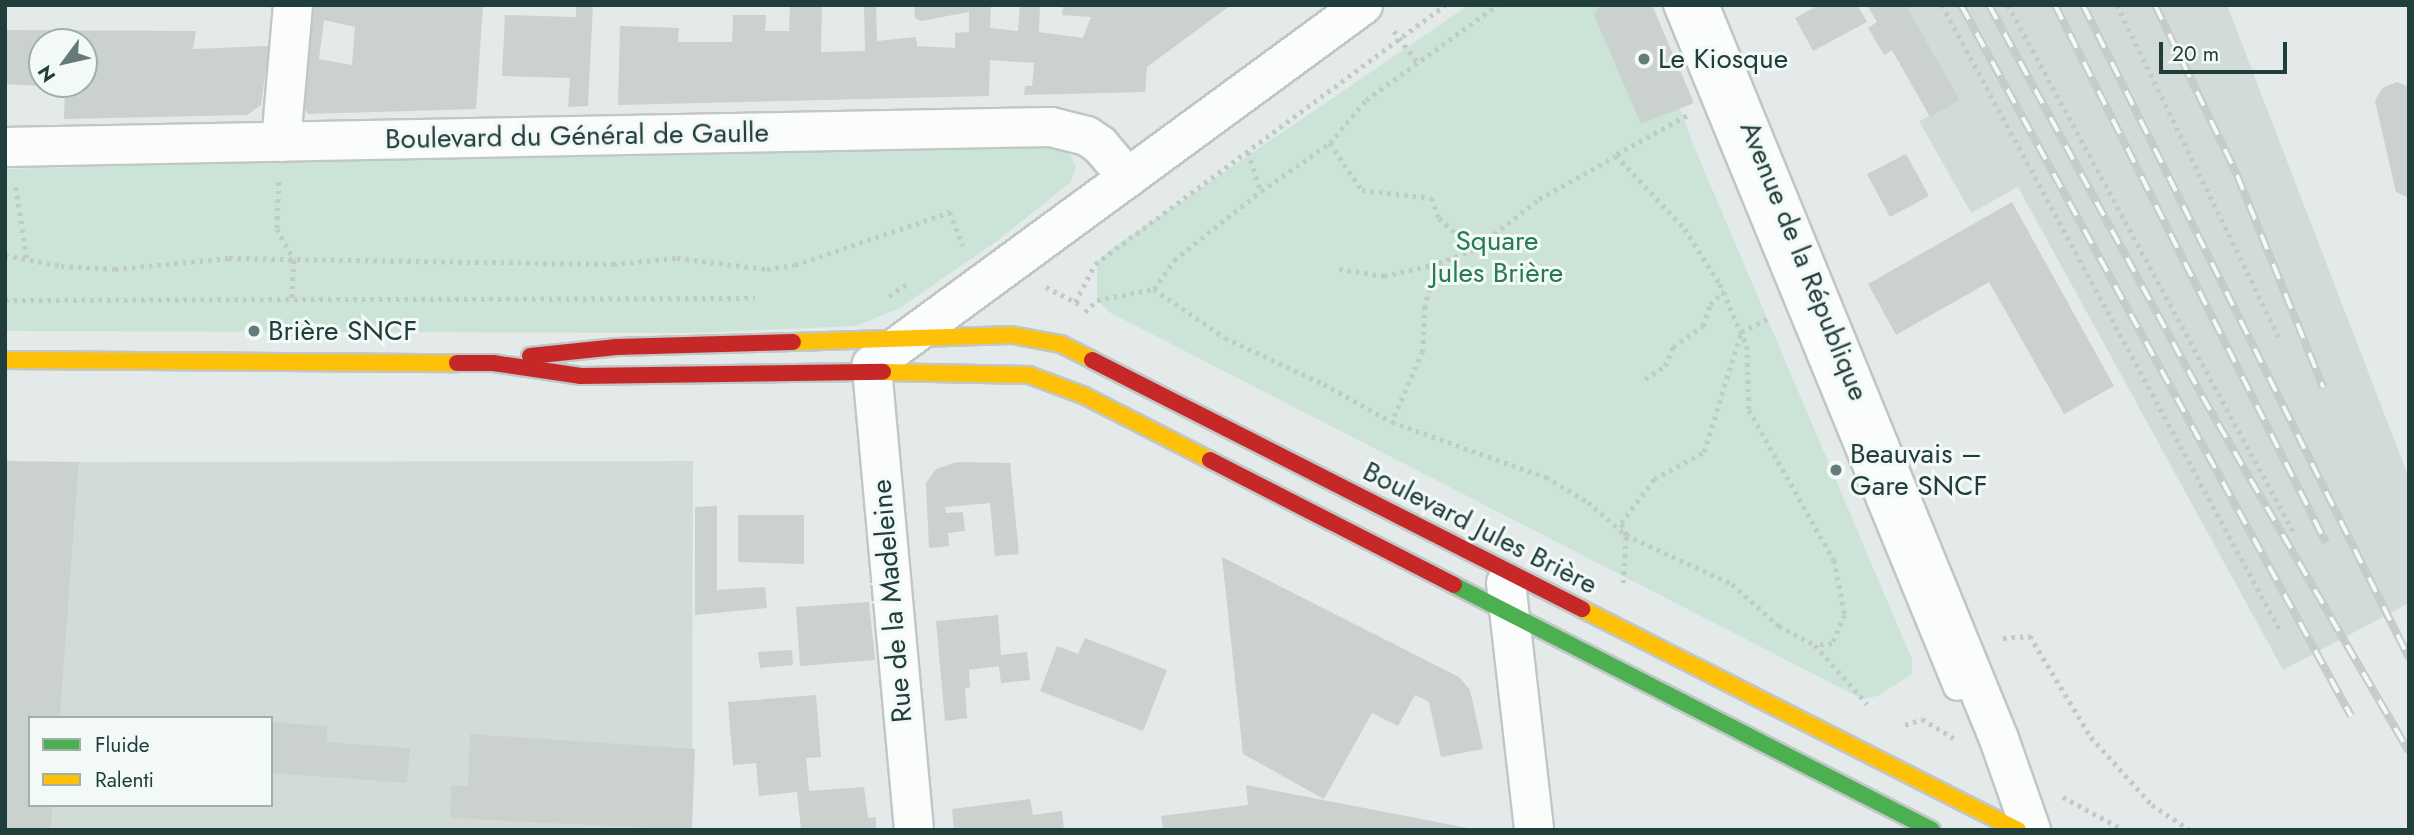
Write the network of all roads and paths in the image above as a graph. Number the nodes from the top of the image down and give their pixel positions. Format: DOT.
graph roads {
  1 [pos="293,5"];
  2 [pos="1363,5"];
  3 [pos="1445,5"];
  4 [pos="1497,5"];
  5 [pos="1677,5"];
  6 [pos="1699,5"];
  7 [pos="1942,5"];
  8 [pos="2008,5"];
  9 [pos="2116,5"];
  10 [pos="1717,100"];
  11 [pos="281,142"];
  12 [pos="1330,143"];
  13 [pos="7,147"];
  14 [pos="1247,151"];
  15 [pos="1616,155"];
  16 [pos="1128,178"];
  17 [pos="1261,191"];
  18 [pos="963,246"];
  19 [pos="1474,250"];
  20 [pos="952,253"];
  21 [pos="5,255"];
  22 [pos="27,259"];
  23 [pos="294,260"];
  24 [pos="1437,264"];
  25 [pos="1005,267"];
  26 [pos="1339,269"];
  27 [pos="919,276"];
  28 [pos="1154,289"];
  29 [pos="1724,291"];
  30 [pos="762,298"];
  31 [pos="887,298"];
  32 [pos="292,299"];
  33 [pos="5,300"];
  34 [pos="1075,302"];
  35 [pos="1800,304"];
  36 [pos="1741,332"];
  37 [pos="2279,337"];
  38 [pos="904,339"];
  39 [pos="1068,348"];
  40 [pos="968,354"];
  41 [pos="5,360"];
  42 [pos="493,363"];
  43 [pos="870,372"];
  44 [pos="1645,379"];
  45 [pos="1392,422"];
  46 [pos="2293,531"];
  47 [pos="1626,536"];
  48 [pos="1505,570"];
  49 [pos="1509,613"];
  50 [pos="1606,622"];
  51 [pos="2280,630"];
  52 [pos="1960,643"];
  53 [pos="1815,645"];
  54 [pos="1876,715"];
  55 [pos="914,830"];
  56 [pos="1534,830"];
  57 [pos="1932,830"];
  58 [pos="2018,830"];
  59 [pos="2030,830"];
  60 [pos="2190,830"];
  1 -- 11 [label="street"];
  2 -- 16 [label="street"];
  3 -- 14 [label="path"];
  4 -- 12 [label="path"];
  5 -- 10 [label="lane"];
  6 -- 52 [label="street, Avenue de la République"];
  7 -- 51 [label="path"];
  8 -- 46 [label="path"];
  9 -- 37 [label="path"];
  10 -- 15 [label="path"];
  10 -- 35 [label="lane"];
  11 -- 13 [label="street, Boulevard du Général de Gaulle"];
  11 -- 16 [label="street, Boulevard du Général de Gaulle"];
  11 -- 23 [label="path"];
  12 -- 17 [label="path"];
  12 -- 19 [label="path"];
  13 -- 22 [label="path"];
  14 -- 17 [label="path"];
  14 -- 34 [label="path"];
  15 -- 19 [label="path"];
  15 -- 29 [label="path"];
  16 -- 25 [label="street"];
  17 -- 28 [label="path"];
  18 -- 20 [label="path"];
  18 -- 23 [label="path"];
  18 -- 25 [label="path"];
  19 -- 24 [label="path"];
  21 -- 22 [label="path"];
  22 -- 23 [label="path"];
  23 -- 32 [label="path"];
  24 -- 26 [label="path"];
  24 -- 45 [label="path"];
  25 -- 38 [label="street"];
  25 -- 40 [label="street"];
  27 -- 31 [label="path"];
  28 -- 39 [label="path"];
  28 -- 45 [label="path"];
  29 -- 36 [label="path"];
  29 -- 44 [label="path"];
  30 -- 32 [label="path"];
  32 -- 33 [label="path"];
  35 -- 36 [label="path"];
  35 -- 59 [label="lane"];
  36 -- 47 [label="path"];
  36 -- 53 [label="path"];
  38 -- 40 [label="main road, Boulevard Jules Brière"];
  38 -- 42 [label="main road"];
  38 -- 43 [label="street"];
  39 -- 40 [label="main road, Boulevard Jules Brière"];
  39 -- 48 [label="main road, Boulevard Jules Brière"];
  40 -- 43 [label="main road, Boulevard Jules Brière"];
  40 -- 49 [label="main road, Boulevard Jules Brière"];
  41 -- 42 [label="main road"];
  42 -- 43 [label="main road"];
  43 -- 55 [label="street, Rue de la Madeleine"];
  45 -- 47 [label="path"];
  47 -- 50 [label="path"];
  47 -- 53 [label="path"];
  48 -- 49 [label="street"];
  48 -- 50 [label="main road, Boulevard Jules Brière"];
  49 -- 56 [label="street"];
  49 -- 57 [label="main road, Boulevard Jules Brière"];
  50 -- 58 [label="main road, Boulevard Jules Brière"];
  52 -- 59 [label="street, Avenue de la République"];
  52 -- 60 [label="path"];
  53 -- 54 [label="path"];
}
